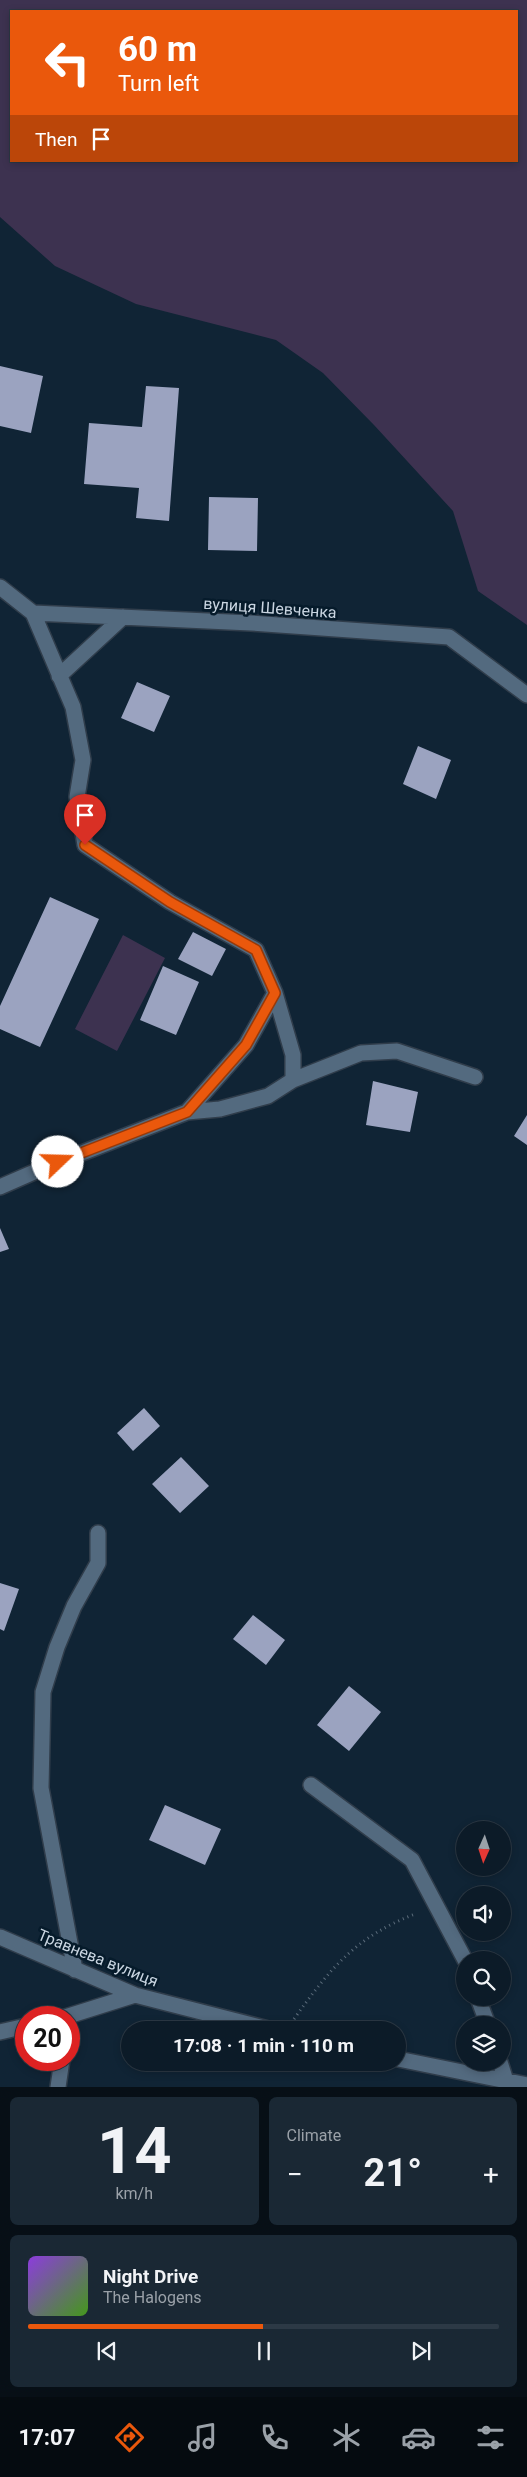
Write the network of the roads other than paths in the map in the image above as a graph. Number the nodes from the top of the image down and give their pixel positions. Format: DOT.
graph roads {
  1 [pos="0,587"];
  2 [pos="32,613"];
  3 [pos="123,617"];
  4 [pos="59,676"];
  5 [pos="527,695"];
  6 [pos="275,993"];
  7 [pos="475,1077"];
  8 [pos="293,1080"];
  9 [pos="187,1112"];
  10 [pos="0,1187"];
  11 [pos="98,1533"];
  12 [pos="311,1785"];
  13 [pos="0,1937"];
  14 [pos="460,1951"];
  15 [pos="75,1970"];
  16 [pos="134,1995"];
  17 [pos="80,2015"];
  18 [pos="237,2021"];
  19 [pos="15,2029"];
  20 [pos="0,2032"];
  21 [pos="406,2061"];
  22 [pos="60,2071"];
  23 [pos="503,2071"];
  24 [pos="506,2081"];
  25 [pos="527,2085"];
  26 [pos="58,2087"];
  1 -- 2 [label="street"];
  2 -- 3 [label="street, вулиця Шевченка"];
  2 -- 4 [label="street"];
  3 -- 4 [label="street"];
  3 -- 5 [label="street, вулиця Шевченка"];
  4 -- 6 [label="street"];
  6 -- 8 [label="street"];
  6 -- 9 [label="street"];
  7 -- 8 [label="street"];
  8 -- 9 [label="street"];
  9 -- 10 [label="street"];
  11 -- 15 [label="street"];
  12 -- 14 [label="street"];
  13 -- 15 [label="street, Травнева вулиця"];
  15 -- 16 [label="street, Травнева вулиця"];
  16 -- 17 [label="street"];
  16 -- 18 [label="street, Травнева вулиця"];
  19 -- 20 [label="street"];
  21 -- 24 [label="street"];
  22 -- 26 [label="street"];
  23 -- 24 [label="street"];
  24 -- 25 [label="street"];
}
